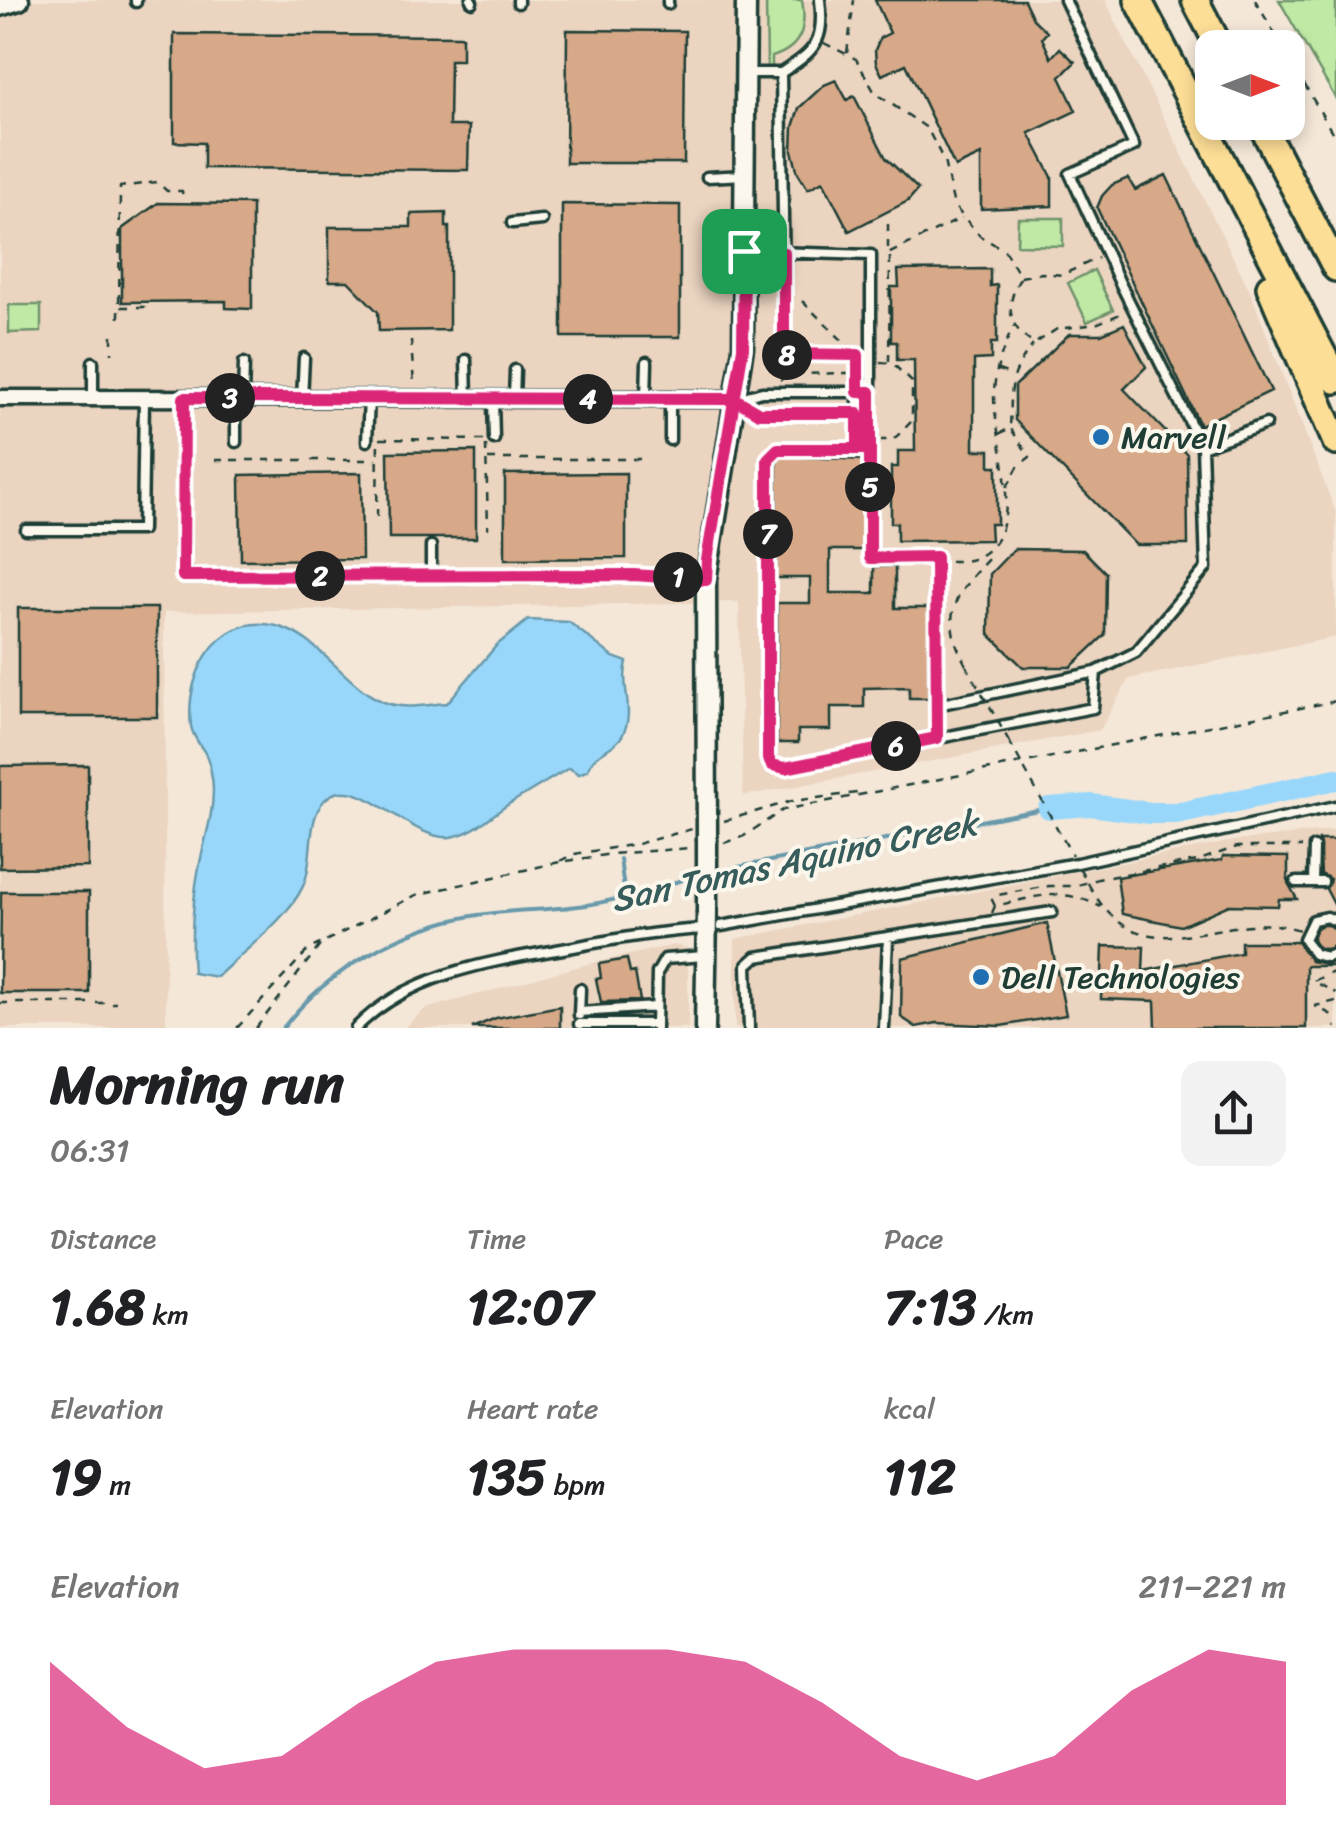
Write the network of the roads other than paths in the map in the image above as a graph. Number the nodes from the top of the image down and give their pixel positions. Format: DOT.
graph roads {
  1 [pos="19,0"];
  2 [pos="746,0"];
  3 [pos="820,0"];
  4 [pos="1065,0"];
  5 [pos="1138,0"];
  6 [pos="1194,0"];
  7 [pos="0,6"];
  8 [pos="1210,30"];
  9 [pos="745,73"];
  10 [pos="781,73"];
  11 [pos="1185,95"];
  12 [pos="1269,140"];
  13 [pos="1282,164"];
  14 [pos="745,175"];
  15 [pos="707,177"];
  16 [pos="542,220"];
  17 [pos="512,222"];
  18 [pos="1336,249"];
  19 [pos="744,251"];
  20 [pos="784,253"];
  21 [pos="1336,268"];
  22 [pos="858,355"];
  23 [pos="870,355"];
  24 [pos="304,358"];
  25 [pos="466,360"];
  26 [pos="93,362"];
  27 [pos="647,362"];
  28 [pos="244,363"];
  29 [pos="515,370"];
  30 [pos="1336,380"];
  31 [pos="858,392"];
  32 [pos="870,392"];
  33 [pos="0,398"];
  34 [pos="93,398"];
  35 [pos="144,398"];
  36 [pos="184,398"];
  37 [pos="239,398"];
  38 [pos="302,399"];
  39 [pos="369,399"];
  40 [pos="467,399"];
  41 [pos="494,399"];
  42 [pos="514,399"];
  43 [pos="646,399"];
  44 [pos="670,399"];
  45 [pos="735,399"];
  46 [pos="858,413"];
  47 [pos="870,413"];
  48 [pos="1266,424"];
  49 [pos="494,440"];
  50 [pos="670,440"];
  51 [pos="236,442"];
  52 [pos="367,442"];
  53 [pos="1336,442"];
  54 [pos="1202,447"];
  55 [pos="858,449"];
  56 [pos="870,449"];
  57 [pos="26,530"];
  58 [pos="431,546"];
  59 [pos="431,576"];
  60 [pos="706,580"];
  61 [pos="1096,672"];
  62 [pos="937,705"];
  63 [pos="937,738"];
  64 [pos="1336,806"];
  65 [pos="1314,847"];
  66 [pos="1296,882"];
  67 [pos="1052,912"];
  68 [pos="1336,921"];
  69 [pos="711,923"];
  70 [pos="888,938"];
  71 [pos="1336,953"];
  72 [pos="705,956"];
  73 [pos="580,989"];
  74 [pos="656,1007"];
  75 [pos="580,1012"];
  76 [pos="579,1026"];
  77 [pos="656,1026"];
  78 [pos="356,1028"];
  79 [pos="705,1028"];
  80 [pos="748,1028"];
  81 [pos="884,1028"];
  1 -- 7 [label="street"];
  2 -- 9 [label="street"];
  3 -- 10 [label="lane"];
  4 -- 54 [label="lane"];
  5 -- 11 [label="highway"];
  6 -- 8 [label="highway"];
  9 -- 10 [label="lane"];
  9 -- 14 [label="street"];
  10 -- 20 [label="lane"];
  11 -- 30 [label="highway"];
  11 -- 53 [label="highway"];
  12 -- 13 [label="highway"];
  13 -- 18 [label="highway"];
  13 -- 21 [label="highway"];
  14 -- 15 [label="lane"];
  14 -- 19 [label="street"];
  16 -- 17 [label="lane"];
  19 -- 20 [label="lane"];
  19 -- 45 [label="street"];
  20 -- 22 [label="lane"];
  20 -- 23 [label="lane"];
  22 -- 23 [label="lane"];
  22 -- 31 [label="lane"];
  23 -- 32 [label="lane"];
  24 -- 38 [label="lane"];
  25 -- 40 [label="lane"];
  26 -- 34 [label="lane"];
  27 -- 43 [label="lane"];
  28 -- 37 [label="lane"];
  29 -- 42 [label="lane"];
  31 -- 32 [label="lane"];
  31 -- 45 [label="lane"];
  31 -- 46 [label="lane"];
  32 -- 47 [label="lane"];
  33 -- 34 [label="street"];
  34 -- 35 [label="street"];
  35 -- 36 [label="street"];
  35 -- 57 [label="lane"];
  36 -- 37 [label="street"];
  36 -- 59 [label="lane"];
  37 -- 38 [label="street"];
  37 -- 51 [label="lane"];
  38 -- 39 [label="street"];
  39 -- 40 [label="street"];
  39 -- 52 [label="lane"];
  40 -- 41 [label="street"];
  41 -- 42 [label="street"];
  41 -- 49 [label="lane"];
  42 -- 43 [label="street"];
  43 -- 44 [label="street"];
  44 -- 45 [label="street"];
  44 -- 50 [label="lane"];
  45 -- 46 [label="lane"];
  45 -- 60 [label="street"];
  46 -- 47 [label="lane"];
  46 -- 55 [label="lane"];
  47 -- 56 [label="lane"];
  48 -- 54 [label="lane"];
  54 -- 61 [label="lane"];
  55 -- 56 [label="lane"];
  55 -- 63 [label="lane"];
  56 -- 62 [label="lane"];
  58 -- 59 [label="lane"];
  59 -- 60 [label="lane"];
  60 -- 69 [label="street, bridge"];
  61 -- 62 [label="lane"];
  61 -- 63 [label="lane"];
  62 -- 63 [label="lane"];
  64 -- 69 [label="lane"];
  65 -- 66 [label="lane"];
  67 -- 70 [label="lane"];
  68 -- 71 [label="lane"];
  69 -- 72 [label="street"];
  69 -- 78 [label="lane"];
  70 -- 80 [label="lane"];
  70 -- 81 [label="lane"];
  72 -- 74 [label="lane"];
  72 -- 79 [label="street"];
  73 -- 75 [label="lane"];
  74 -- 75 [label="lane"];
  74 -- 77 [label="lane"];
  75 -- 76 [label="lane"];
  76 -- 77 [label="lane"];
}
